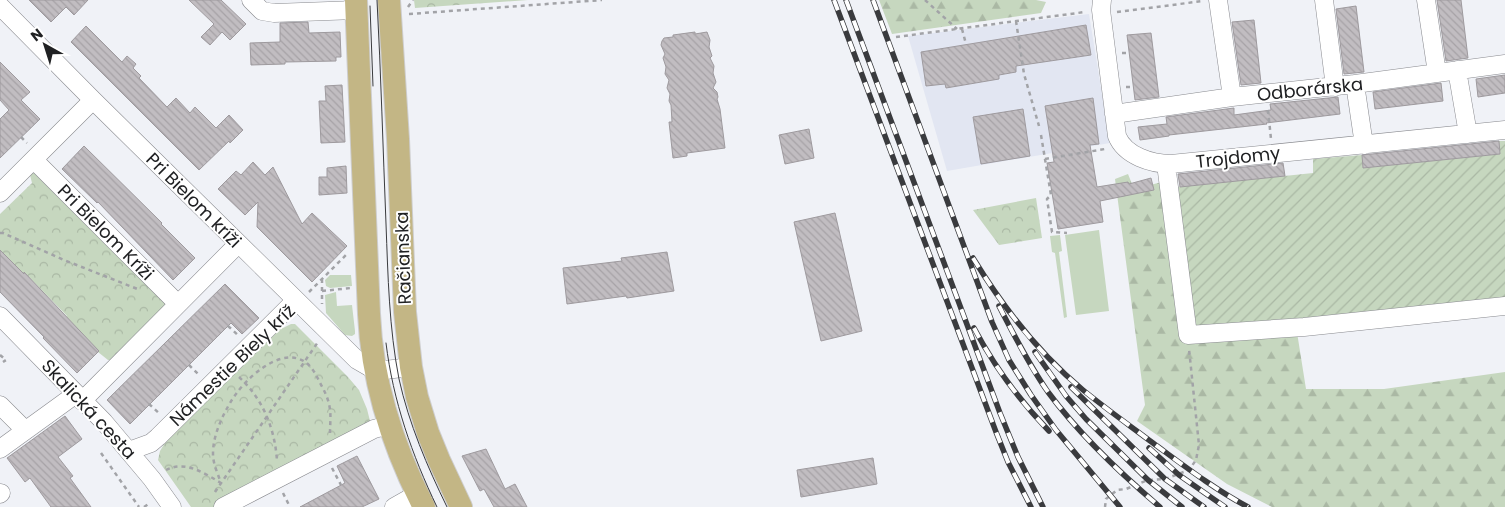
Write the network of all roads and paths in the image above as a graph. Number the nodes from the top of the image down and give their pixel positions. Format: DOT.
graph roads {
  1 [pos="251,0"];
  2 [pos="602,0"];
  3 [pos="925,0"];
  4 [pos="1207,0"];
  5 [pos="1218,0"];
  6 [pos="1324,0"];
  7 [pos="1426,0"];
  8 [pos="356,5"];
  9 [pos="0,6"];
  10 [pos="390,8"];
  11 [pos="1105,8"];
  12 [pos="1016,21"];
  13 [pos="962,28"];
  14 [pos="957,29"];
  15 [pos="896,37"];
  16 [pos="966,44"];
  17 [pos="1505,64"];
  18 [pos="1457,70"];
  19 [pos="1436,73"];
  20 [pos="1355,84"];
  21 [pos="1335,87"];
  22 [pos="1266,94"];
  23 [pos="1232,97"];
  24 [pos="93,100"];
  25 [pos="1114,114"];
  26 [pos="1039,126"];
  27 [pos="1505,130"];
  28 [pos="1468,134"];
  29 [pos="1041,135"];
  30 [pos="1120,142"];
  31 [pos="1364,144"];
  32 [pos="1273,154"];
  33 [pos="1045,159"];
  34 [pos="34,160"];
  35 [pos="1166,164"];
  36 [pos="0,193"];
  37 [pos="0,233"];
  38 [pos="1067,233"];
  39 [pos="238,244"];
  40 [pos="354,247"];
  41 [pos="322,280"];
  42 [pos="356,288"];
  43 [pos="322,290"];
  44 [pos="300,299"];
  45 [pos="174,300"];
  46 [pos="322,305"];
  47 [pos="1505,306"];
  48 [pos="0,316"];
  49 [pos="228,326"];
  50 [pos="325,330"];
  51 [pos="1188,336"];
  52 [pos="242,339"];
  53 [pos="0,355"];
  54 [pos="4,362"];
  55 [pos="305,362"];
  56 [pos="189,365"];
  57 [pos="411,366"];
  58 [pos="228,367"];
  59 [pos="376,371"];
  60 [pos="202,378"];
  61 [pos="245,382"];
  62 [pos="79,397"];
  63 [pos="149,404"];
  64 [pos="0,405"];
  65 [pos="268,416"];
  66 [pos="162,417"];
  67 [pos="389,425"];
  68 [pos="25,430"];
  69 [pos="0,449"];
  70 [pos="129,451"];
  71 [pos="101,453"];
  72 [pos="330,458"];
  73 [pos="152,479"];
  74 [pos="276,480"];
  75 [pos="221,483"];
  76 [pos="341,485"];
  77 [pos="421,501"];
  78 [pos="216,503"];
  79 [pos="139,507"];
  80 [pos="172,507"];
  81 [pos="394,507"];
  82 [pos="462,507"];
  83 [pos="1105,507"];
  1 -- 8 [label="street"];
  2 -- 10 [label="path"];
  3 -- 14 [label="path"];
  4 -- 11 [label="path"];
  5 -- 23 [label="street"];
  6 -- 21 [label="street"];
  7 -- 19 [label="street"];
  8 -- 59 [label="main road, Račianska"];
  9 -- 24 [label="street, Pri Bielom kríži"];
  10 -- 57 [label="main road, Račianska"];
  11 -- 12 [label="path"];
  11 -- 25 [label="street"];
  12 -- 13 [label="path"];
  12 -- 26 [label="path"];
  13 -- 14 [label="path"];
  13 -- 16 [label="path"];
  14 -- 15 [label="path"];
  17 -- 18 [label="street, Odborárska"];
  18 -- 19 [label="street, Odborárska"];
  18 -- 28 [label="street"];
  19 -- 20 [label="street, Odborárska"];
  20 -- 21 [label="street, Odborárska"];
  20 -- 31 [label="street"];
  21 -- 22 [label="street, Odborárska"];
  22 -- 23 [label="street, Odborárska"];
  22 -- 32 [label="path"];
  23 -- 25 [label="street, Odborárska"];
  24 -- 34 [label="street"];
  24 -- 39 [label="street, Pri Bielom kríži"];
  25 -- 30 [label="street"];
  27 -- 28 [label="street, Trojdomy"];
  28 -- 31 [label="street, Trojdomy"];
  29 -- 33 [label="path"];
  30 -- 33 [label="path"];
  30 -- 35 [label="street, Trojdomy"];
  31 -- 32 [label="street, Trojdomy"];
  32 -- 35 [label="street, Trojdomy"];
  33 -- 38 [label="path"];
  34 -- 36 [label="street"];
  34 -- 45 [label="street, Pri Bielom Kríži"];
  35 -- 51 [label="street"];
  37 -- 45 [label="path"];
  39 -- 44 [label="street, Pri Bielom kríži"];
  39 -- 45 [label="street"];
  40 -- 41 [label="path"];
  41 -- 43 [label="path"];
  41 -- 44 [label="path"];
  42 -- 43 [label="path"];
  43 -- 46 [label="path"];
  44 -- 50 [label="street, Námestie Biely kríž"];
  44 -- 58 [label="street, Námestie Biely kríž"];
  45 -- 62 [label="street"];
  47 -- 51 [label="street"];
  48 -- 62 [label="street, Skalická cesta"];
  49 -- 52 [label="path"];
  50 -- 55 [label="path"];
  50 -- 59 [label="street, Námestie Biely kríž"];
  51 -- 83 [label="path"];
  53 -- 54 [label="path"];
  55 -- 61 [label="path"];
  55 -- 65 [label="path"];
  55 -- 72 [label="path"];
  56 -- 60 [label="path"];
  57 -- 59 [label="street"];
  57 -- 82 [label="main road, Račianska"];
  58 -- 61 [label="path"];
  58 -- 70 [label="street, Námestie Biely kríž"];
  59 -- 67 [label="main road, Račianska"];
  61 -- 65 [label="path"];
  61 -- 75 [label="path"];
  62 -- 68 [label="street"];
  62 -- 70 [label="street, Skalická cesta"];
  63 -- 66 [label="path"];
  64 -- 68 [label="street"];
  65 -- 74 [label="path"];
  65 -- 75 [label="path"];
  67 -- 72 [label="street"];
  67 -- 77 [label="main road, Račianska"];
  68 -- 69 [label="street"];
  70 -- 73 [label="street, Skalická cesta"];
  71 -- 79 [label="path"];
  72 -- 74 [label="street"];
  72 -- 76 [label="path"];
  73 -- 75 [label="path"];
  73 -- 80 [label="street, Skalická cesta"];
  74 -- 78 [label="street"];
  75 -- 78 [label="path"];
  77 -- 81 [label="street"];
}
